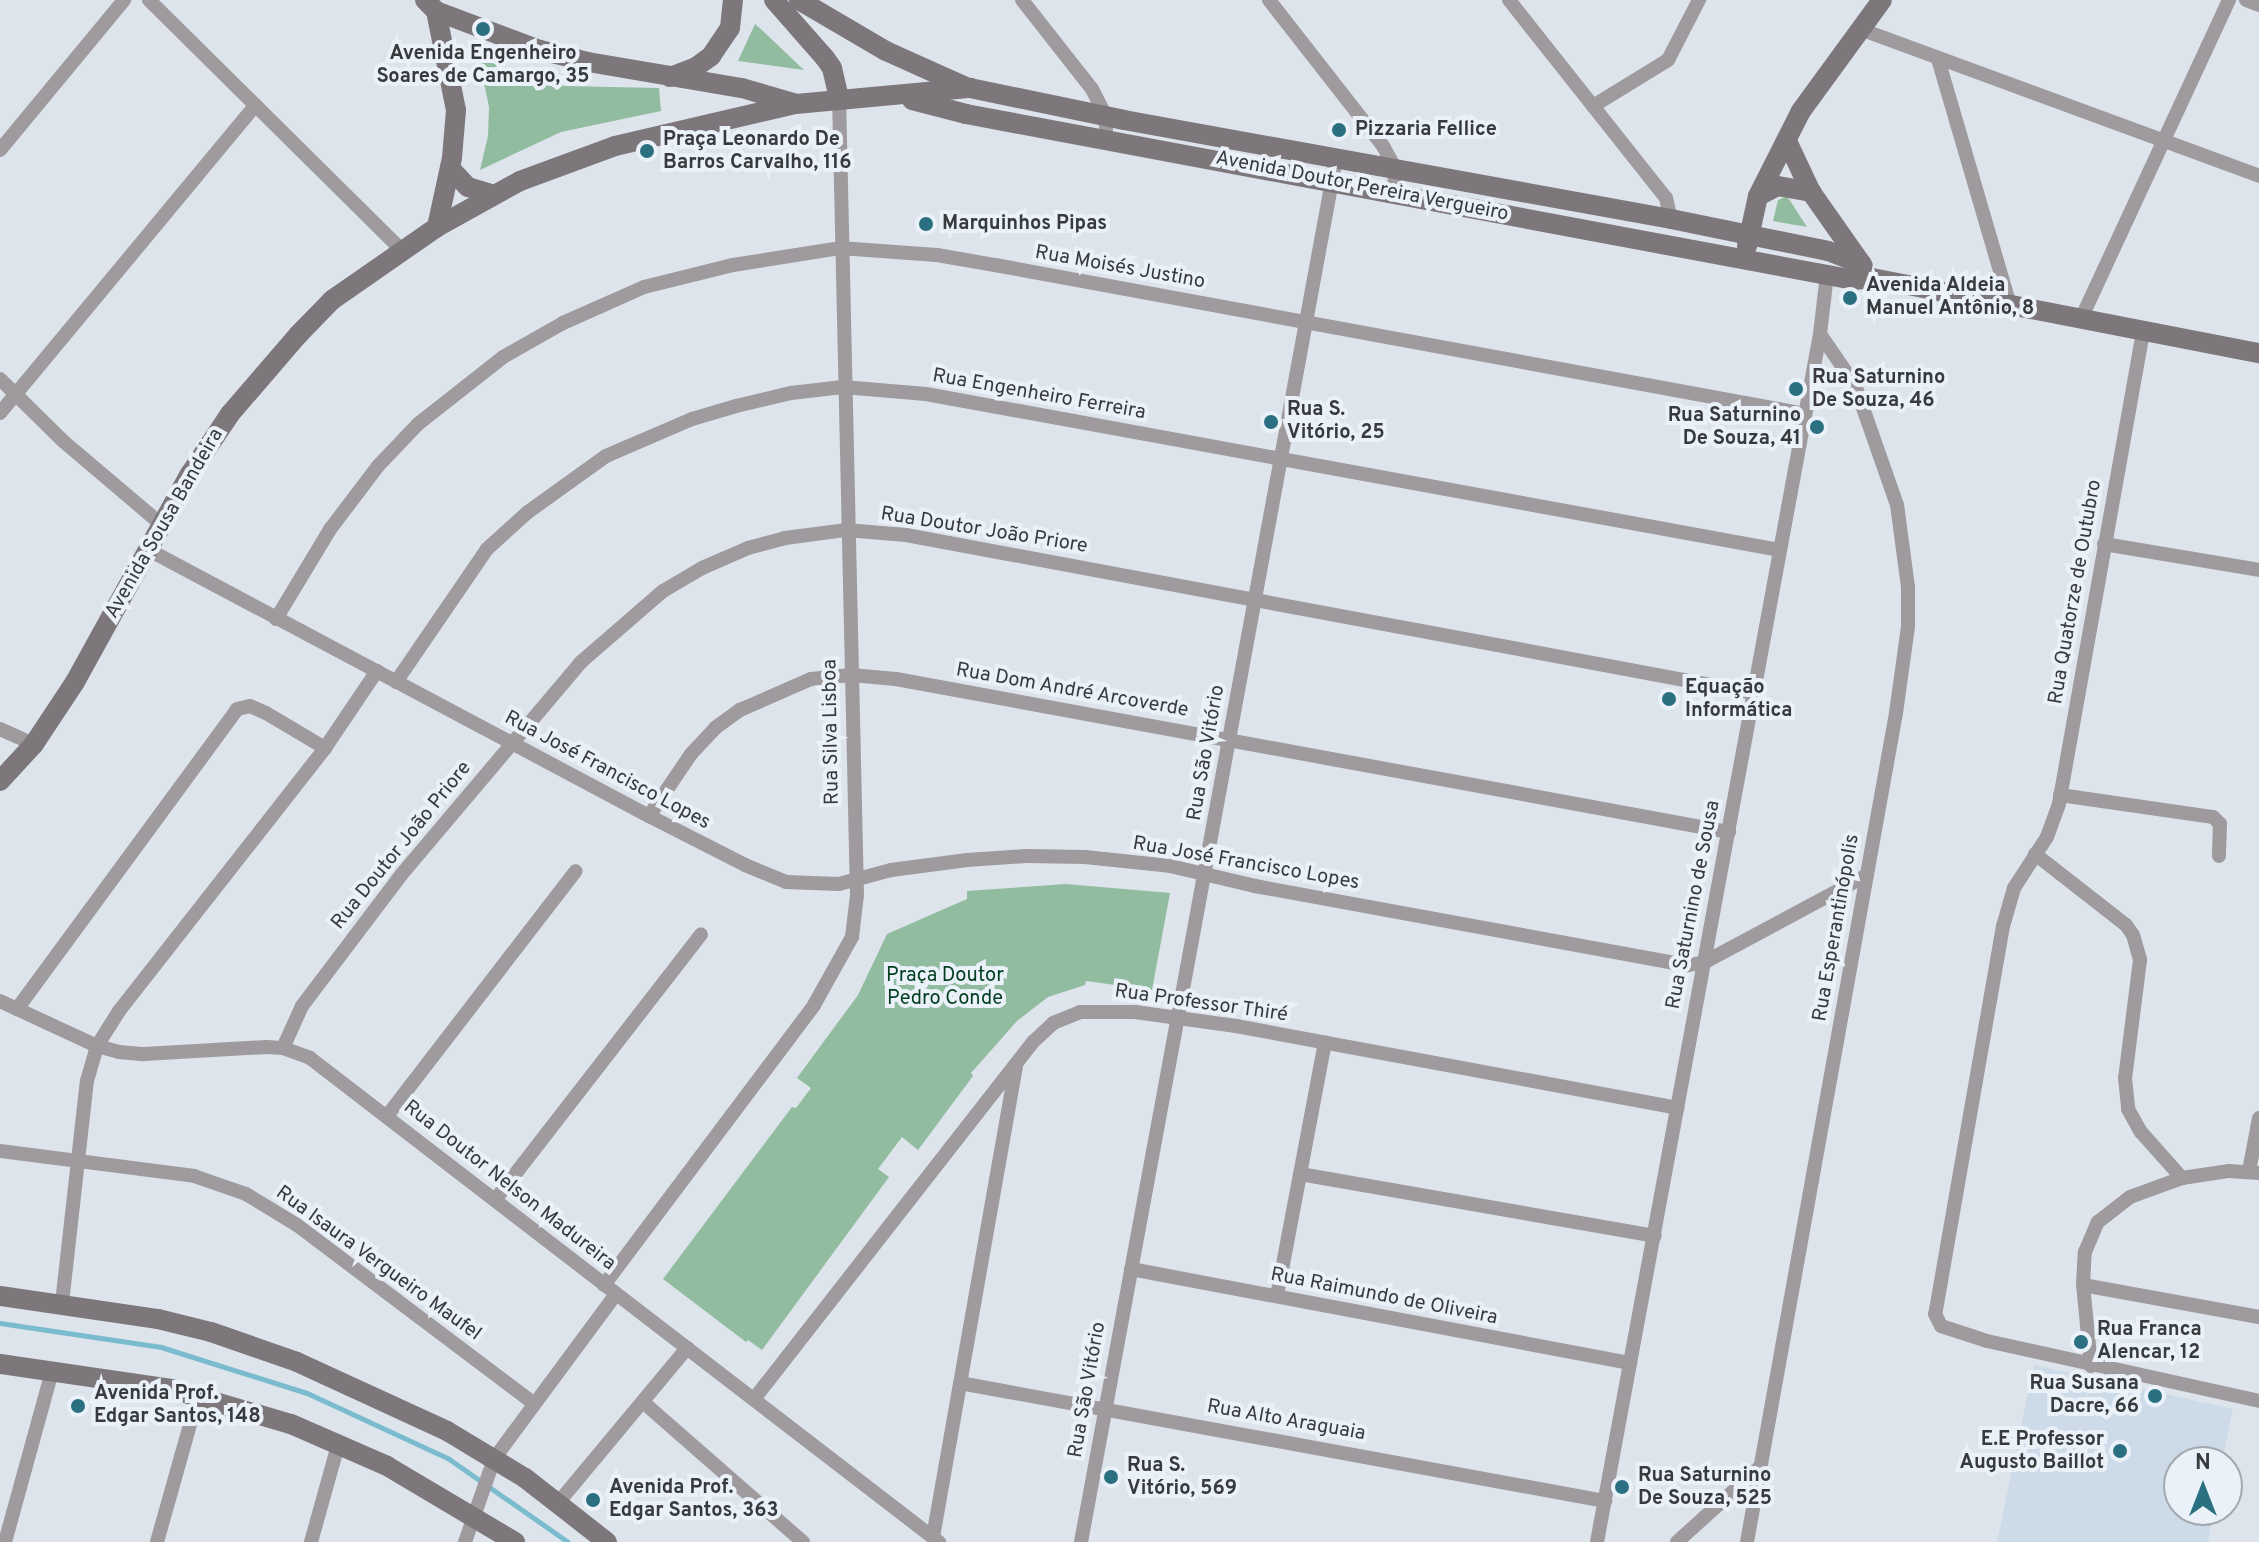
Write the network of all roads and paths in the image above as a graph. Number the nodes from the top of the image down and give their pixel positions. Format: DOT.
graph roads {
  1 [pos="124,0"];
  2 [pos="149,0"];
  3 [pos="733,0"];
  4 [pos="774,0"];
  5 [pos="799,0"];
  6 [pos="1022,0"];
  7 [pos="1269,0"];
  8 [pos="1509,0"];
  9 [pos="1699,0"];
  10 [pos="1882,0"];
  11 [pos="2229,0"];
  12 [pos="2246,0"];
  13 [pos="430,5"];
  14 [pos="2259,5"];
  15 [pos="1860,29"];
  16 [pos="1938,59"];
  17 [pos="669,77"];
  18 [pos="714,84"];
  19 [pos="970,88"];
  20 [pos="899,96"];
  21 [pos="839,98"];
  22 [pos="796,104"];
  23 [pos="256,105"];
  24 [pos="1593,106"];
  25 [pos="1106,116"];
  26 [pos="708,122"];
  27 [pos="1106,139"];
  28 [pos="2165,140"];
  29 [pos="1787,141"];
  30 [pos="0,150"];
  31 [pos="1336,159"];
  32 [pos="450,168"];
  33 [pos="1395,168"];
  34 [pos="2259,176"];
  35 [pos="1332,180"];
  36 [pos="1394,192"];
  37 [pos="494,195"];
  38 [pos="1758,196"];
  39 [pos="1815,197"];
  40 [pos="1671,219"];
  41 [pos="437,227"];
  42 [pos="1749,235"];
  43 [pos="840,248"];
  44 [pos="401,249"];
  45 [pos="1828,251"];
  46 [pos="1746,258"];
  47 [pos="1867,271"];
  48 [pos="1827,274"];
  49 [pos="2011,308"];
  50 [pos="2080,321"];
  51 [pos="1306,322"];
  52 [pos="2143,332"];
  53 [pos="1820,334"];
  54 [pos="2259,353"];
  55 [pos="0,379"];
  56 [pos="843,387"];
  57 [pos="15,392"];
  58 [pos="0,413"];
  59 [pos="1805,414"];
  60 [pos="1281,460"];
  61 [pos="161,524"];
  62 [pos="846,530"];
  63 [pos="2104,544"];
  64 [pos="147,549"];
  65 [pos="1779,550"];
  66 [pos="2259,570"];
  67 [pos="1255,599"];
  68 [pos="276,619"];
  69 [pos="377,671"];
  70 [pos="851,675"];
  71 [pos="396,682"];
  72 [pos="1754,693"];
  73 [pos="0,729"];
  74 [pos="1230,740"];
  75 [pos="510,743"];
  76 [pos="34,744"];
  77 [pos="325,748"];
  78 [pos="0,781"];
  79 [pos="2060,795"];
  80 [pos="649,816"];
  81 [pos="1729,832"];
  82 [pos="2035,854"];
  83 [pos="2219,856"];
  84 [pos="576,871"];
  85 [pos="1205,873"];
  86 [pos="1867,875"];
  87 [pos="856,879"];
  88 [pos="701,934"];
  89 [pos="1703,963"];
  90 [pos="0,1001"];
  91 [pos="17,1009"];
  92 [pos="1177,1017"];
  93 [pos="1325,1043"];
  94 [pos="97,1046"];
  95 [pos="283,1048"];
  96 [pos="1016,1063"];
  97 [pos="1677,1108"];
  98 [pos="387,1116"];
  99 [pos="2259,1118"];
  100 [pos="0,1151"];
  101 [pos="77,1161"];
  102 [pos="2254,1172"];
  103 [pos="1300,1174"];
  104 [pos="2182,1178"];
  105 [pos="495,1200"];
  106 [pos="1655,1236"];
  107 [pos="1131,1269"];
  108 [pos="2083,1285"];
  109 [pos="610,1289"];
  110 [pos="0,1296"];
  111 [pos="1277,1296"];
  112 [pos="62,1303"];
  113 [pos="2259,1317"];
  114 [pos="687,1348"];
  115 [pos="1630,1363"];
  116 [pos="0,1364"];
  117 [pos="2091,1366"];
  118 [pos="52,1371"];
  119 [pos="960,1383"];
  120 [pos="198,1396"];
  121 [pos="754,1399"];
  122 [pos="2259,1401"];
  123 [pos="643,1402"];
  124 [pos="533,1403"];
  125 [pos="1105,1409"];
  126 [pos="339,1442"];
  127 [pos="491,1466"];
  128 [pos="1759,1468"];
  129 [pos="1605,1501"];
  130 [pos="558,1503"];
  131 [pos="474,1509"];
  132 [pos="936,1540"];
  133 [pos="5,1542"];
  134 [pos="157,1542"];
  135 [pos="311,1542"];
  136 [pos="465,1542"];
  137 [pos="515,1542"];
  138 [pos="607,1542"];
  139 [pos="803,1542"];
  140 [pos="1081,1542"];
  141 [pos="1597,1542"];
  142 [pos="1677,1542"];
  143 [pos="1747,1542"];
  1 -- 30 [label="street"];
  2 -- 23 [label="street"];
  3 -- 17 [label="street"];
  4 -- 21 [label="street"];
  5 -- 19 [label="street, Avenida Doutor Pereira Vergueiro"];
  6 -- 25 [label="street"];
  7 -- 33 [label="street"];
  8 -- 24 [label="street"];
  9 -- 24 [label="street"];
  10 -- 15 [label="street"];
  11 -- 28 [label="street"];
  12 -- 14 [label="street"];
  13 -- 17 [label="street"];
  13 -- 32 [label="street"];
  15 -- 16 [label="street"];
  15 -- 29 [label="street"];
  16 -- 28 [label="street"];
  16 -- 49 [label="street"];
  17 -- 18 [label="street"];
  18 -- 22 [label="street"];
  18 -- 26 [label="street"];
  19 -- 20 [label="street, Avenida Doutor Pereira Vergueiro"];
  19 -- 25 [label="street, Avenida Doutor Pereira Vergueiro"];
  20 -- 21 [label="street, Avenida Doutor Pereira Vergueiro"];
  20 -- 27 [label="street, Avenida Doutor Pereira Vergueiro"];
  21 -- 22 [label="street, Avenida Sousa Bandeira"];
  21 -- 43 [label="street, Rua Silva Lisboa"];
  22 -- 26 [label="street, Avenida Sousa Bandeira"];
  23 -- 44 [label="street"];
  23 -- 57 [label="street"];
  24 -- 40 [label="street"];
  25 -- 27 [label="street"];
  25 -- 31 [label="street, Avenida Doutor Pereira Vergueiro"];
  26 -- 37 [label="street, Avenida Sousa Bandeira"];
  27 -- 35 [label="street, Avenida Doutor Pereira Vergueiro"];
  28 -- 34 [label="street"];
  28 -- 50 [label="street"];
  29 -- 38 [label="street"];
  29 -- 39 [label="street"];
  31 -- 33 [label="street, Avenida Doutor Pereira Vergueiro"];
  31 -- 35 [label="street, Rua São Vitório"];
  32 -- 37 [label="street"];
  32 -- 41 [label="street"];
  33 -- 36 [label="street"];
  33 -- 40 [label="street, Avenida Doutor Pereira Vergueiro"];
  35 -- 36 [label="street, Avenida Doutor Pereira Vergueiro"];
  35 -- 51 [label="street, Rua São Vitório"];
  36 -- 46 [label="street, Avenida Doutor Pereira Vergueiro"];
  37 -- 41 [label="street, Avenida Sousa Bandeira"];
  38 -- 39 [label="street"];
  38 -- 42 [label="street"];
  39 -- 45 [label="street"];
  39 -- 47 [label="street"];
  40 -- 42 [label="street, Avenida Doutor Pereira Vergueiro"];
  41 -- 44 [label="street, Avenida Sousa Bandeira"];
  42 -- 45 [label="street, Avenida Doutor Pereira Vergueiro"];
  42 -- 46 [label="street"];
  43 -- 51 [label="street, Rua Moisés Justino"];
  43 -- 56 [label="street, Rua Silva Lisboa"];
  43 -- 68 [label="street, Rua Moisés Justino"];
  44 -- 61 [label="street, Avenida Sousa Bandeira"];
  45 -- 47 [label="street, Avenida Doutor Pereira Vergueiro"];
  45 -- 48 [label="street"];
  46 -- 48 [label="street, Avenida Doutor Pereira Vergueiro"];
  47 -- 48 [label="street, Avenida Doutor Pereira Vergueiro"];
  47 -- 49 [label="street"];
  48 -- 53 [label="street, Rua Saturnino de Sousa"];
  49 -- 50 [label="street"];
  50 -- 52 [label="street"];
  51 -- 59 [label="street, Rua Moisés Justino"];
  51 -- 60 [label="street, Rua São Vitório"];
  52 -- 54 [label="street"];
  52 -- 63 [label="street, Rua Quatorze de Outubro"];
  53 -- 59 [label="street, Rua Saturnino de Sousa"];
  53 -- 86 [label="street, Rua Esperantinópolis"];
  55 -- 57 [label="street"];
  56 -- 60 [label="street, Rua Engenheiro Ferreira"];
  56 -- 62 [label="street, Rua Silva Lisboa"];
  56 -- 71 [label="street, Rua Engenheiro Ferreira"];
  57 -- 58 [label="street"];
  57 -- 61 [label="street"];
  59 -- 65 [label="street, Rua Saturnino de Sousa"];
  60 -- 65 [label="street, Rua Engenheiro Ferreira"];
  60 -- 67 [label="street, Rua São Vitório"];
  61 -- 64 [label="street, Avenida Sousa Bandeira"];
  62 -- 67 [label="street, Rua Doutor João Priore"];
  62 -- 70 [label="street, Rua Silva Lisboa"];
  62 -- 75 [label="street, Rua Doutor João Priore"];
  63 -- 66 [label="street"];
  63 -- 79 [label="street, Rua Quatorze de Outubro"];
  64 -- 68 [label="street, Rua José Francisco Lopes"];
  64 -- 76 [label="street, Avenida Sousa Bandeira"];
  65 -- 72 [label="street, Rua Saturnino de Sousa"];
  67 -- 72 [label="street, Rua Doutor João Priore"];
  67 -- 74 [label="street, Rua São Vitório"];
  68 -- 69 [label="street, Rua José Francisco Lopes"];
  69 -- 71 [label="street, Rua José Francisco Lopes"];
  69 -- 77 [label="street"];
  70 -- 74 [label="street, Rua Dom André Arcoverde"];
  70 -- 80 [label="street, Rua Dom André Arcoverde"];
  70 -- 87 [label="street, Rua Silva Lisboa"];
  71 -- 75 [label="street, Rua José Francisco Lopes"];
  72 -- 81 [label="street, Rua Saturnino de Sousa"];
  73 -- 76 [label="street"];
  74 -- 81 [label="street, Rua Dom André Arcoverde"];
  74 -- 85 [label="street, Rua São Vitório"];
  75 -- 80 [label="street, Rua José Francisco Lopes"];
  75 -- 95 [label="street, Rua Doutor João Priore"];
  76 -- 78 [label="street, Avenida Sousa Bandeira"];
  77 -- 91 [label="street"];
  77 -- 94 [label="street"];
  79 -- 82 [label="street, Rua Quatorze de Outubro"];
  79 -- 83 [label="street"];
  80 -- 87 [label="street, Rua José Francisco Lopes"];
  81 -- 89 [label="street, Rua Saturnino de Sousa"];
  82 -- 104 [label="street"];
  82 -- 117 [label="street, Rua Quatorze de Outubro"];
  84 -- 98 [label="street"];
  85 -- 87 [label="street, Rua José Francisco Lopes"];
  85 -- 89 [label="street, Rua José Francisco Lopes"];
  85 -- 92 [label="street, Rua São Vitório"];
  86 -- 89 [label="street, Rua José Francisco Lopes"];
  86 -- 128 [label="street, Rua Esperantinópolis"];
  87 -- 109 [label="street, Rua Silva Lisboa"];
  88 -- 105 [label="street"];
  89 -- 97 [label="street, Rua Saturnino de Sousa"];
  90 -- 91 [label="street, Rua Doutor Nelson Madureira"];
  91 -- 94 [label="street, Rua Doutor Nelson Madureira"];
  92 -- 93 [label="street, Rua Professor Thiré"];
  92 -- 96 [label="street, Rua Professor Thiré"];
  92 -- 107 [label="street, Rua São Vitório"];
  93 -- 97 [label="street, Rua Professor Thiré"];
  93 -- 103 [label="street"];
  94 -- 95 [label="street, Rua Doutor Nelson Madureira"];
  94 -- 101 [label="street"];
  95 -- 98 [label="street, Rua Doutor Nelson Madureira"];
  96 -- 119 [label="street"];
  96 -- 121 [label="street, Rua Professor Thiré"];
  97 -- 106 [label="street, Rua Saturnino de Sousa"];
  98 -- 105 [label="street, Rua Doutor Nelson Madureira"];
  99 -- 102 [label="street"];
  100 -- 101 [label="street, Rua Isaura Vergueiro Maufel"];
  101 -- 112 [label="street"];
  101 -- 124 [label="street, Rua Isaura Vergueiro Maufel"];
  102 -- 104 [label="street"];
  103 -- 106 [label="street"];
  103 -- 111 [label="street"];
  104 -- 108 [label="street"];
  105 -- 109 [label="street, Rua Doutor Nelson Madureira"];
  106 -- 115 [label="street, Rua Saturnino de Sousa"];
  107 -- 111 [label="street, Rua Raimundo de Oliveira"];
  107 -- 125 [label="street, Rua São Vitório"];
  108 -- 113 [label="street"];
  108 -- 117 [label="street"];
  109 -- 114 [label="street, Rua Doutor Nelson Madureira"];
  109 -- 124 [label="street, Rua Silva Lisboa"];
  110 -- 112 [label="street"];
  111 -- 115 [label="street, Rua Raimundo de Oliveira"];
  112 -- 127 [label="street"];
  114 -- 121 [label="street, Rua Doutor Nelson Madureira"];
  114 -- 123 [label="street"];
  115 -- 129 [label="street, Rua Saturnino de Sousa"];
  116 -- 118 [label="street"];
  117 -- 122 [label="street"];
  118 -- 120 [label="street"];
  118 -- 133 [label="street"];
  119 -- 125 [label="street, Rua Alto Araguaia"];
  119 -- 132 [label="street"];
  120 -- 126 [label="street"];
  120 -- 134 [label="street"];
  121 -- 132 [label="street, Rua Doutor Nelson Madureira"];
  123 -- 130 [label="street"];
  123 -- 139 [label="street"];
  124 -- 127 [label="street, Rua Silva Lisboa"];
  125 -- 129 [label="street, Rua Alto Araguaia"];
  125 -- 140 [label="street, Rua São Vitório"];
  126 -- 131 [label="street"];
  126 -- 135 [label="street"];
  127 -- 130 [label="street"];
  127 -- 131 [label="street, Rua Silva Lisboa"];
  128 -- 142 [label="street"];
  128 -- 143 [label="street, Rua Esperantinópolis"];
  129 -- 141 [label="street, Rua Saturnino de Sousa"];
  130 -- 138 [label="street"];
  131 -- 136 [label="street, Rua Silva Lisboa"];
  131 -- 137 [label="street"];
}
